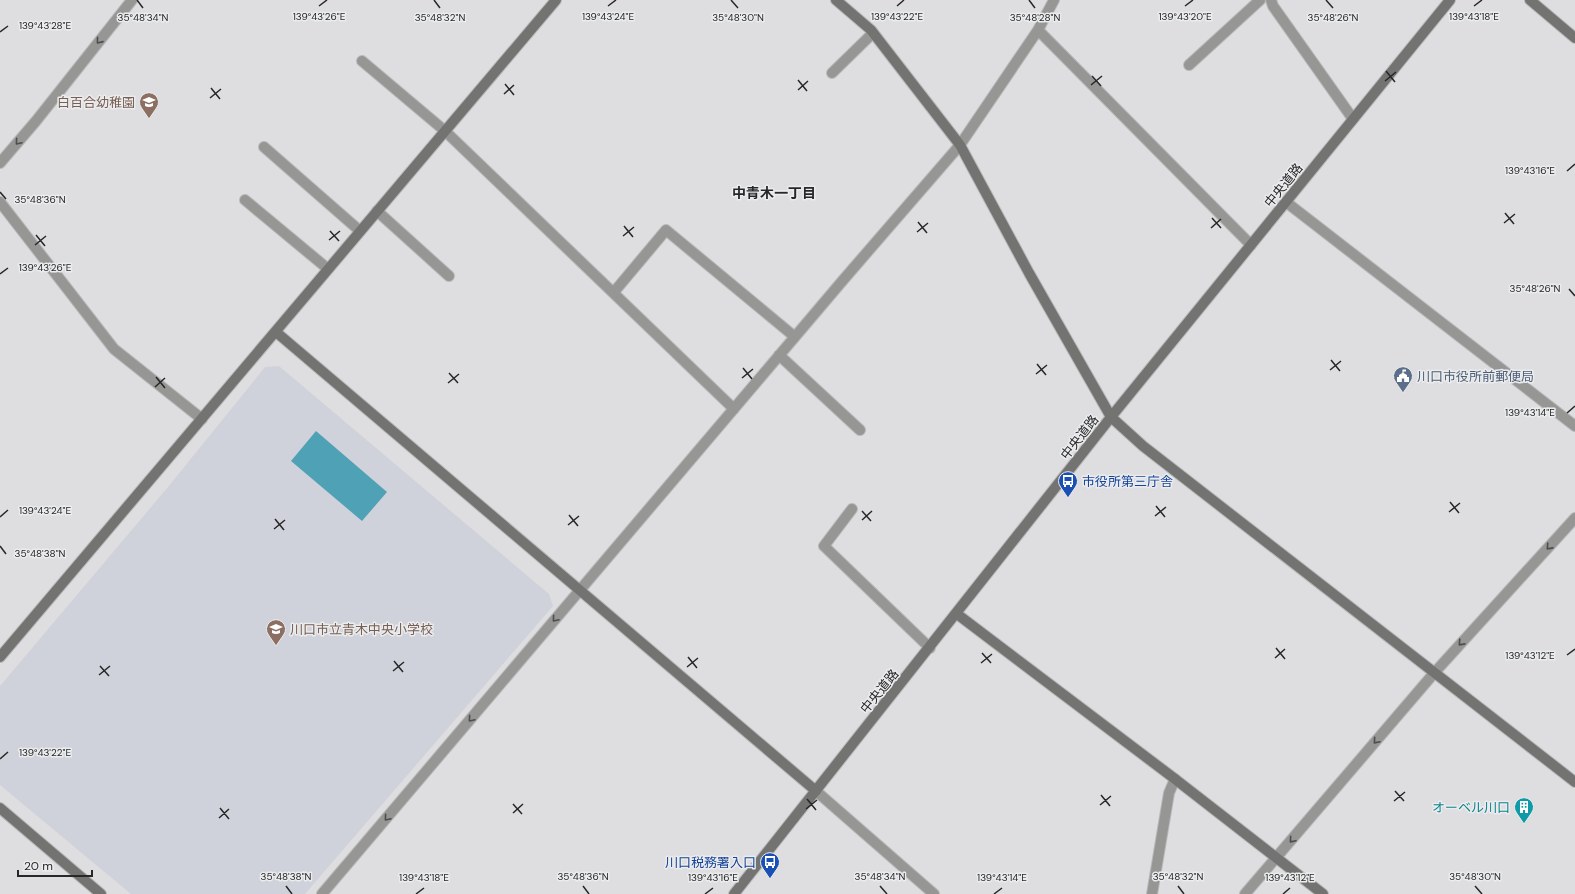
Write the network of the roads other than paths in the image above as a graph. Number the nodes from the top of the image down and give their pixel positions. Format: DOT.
graph roads {
  1 [pos="132,0"];
  2 [pos="556,0"];
  3 [pos="836,0"];
  4 [pos="1054,0"];
  5 [pos="1260,0"];
  6 [pos="1271,0"];
  7 [pos="1450,0"];
  8 [pos="1530,0"];
  9 [pos="1038,30"];
  10 [pos="873,33"];
  11 [pos="1575,38"];
  12 [pos="362,61"];
  13 [pos="1189,65"];
  14 [pos="832,73"];
  15 [pos="1353,119"];
  16 [pos="445,131"];
  17 [pos="960,145"];
  18 [pos="264,147"];
  19 [pos="0,163"];
  20 [pos="245,200"];
  21 [pos="0,202"];
  22 [pos="1286,202"];
  23 [pos="377,211"];
  24 [pos="360,231"];
  25 [pos="1251,245"];
  26 [pos="328,269"];
  27 [pos="449,276"];
  28 [pos="614,292"];
  29 [pos="276,332"];
  30 [pos="795,337"];
  31 [pos="779,355"];
  32 [pos="734,409"];
  33 [pos="1111,416"];
  34 [pos="202,419"];
  35 [pos="1575,426"];
  36 [pos="860,430"];
  37 [pos="852,509"];
  38 [pos="1575,518"];
  39 [pos="580,590"];
  40 [pos="957,614"];
  41 [pos="930,648"];
  42 [pos="0,657"];
  43 [pos="1435,672"];
  44 [pos="1175,779"];
  45 [pos="1575,782"];
  46 [pos="816,791"];
  47 [pos="0,808"];
  48 [pos="1276,858"];
  49 [pos="101,894"];
  50 [pos="322,894"];
  51 [pos="734,894"];
  52 [pos="934,894"];
  53 [pos="1152,894"];
  54 [pos="1245,894"];
  55 [pos="1323,894"];
  1 -- 19 [label="street, one-way"];
  2 -- 16 [label="street"];
  3 -- 10 [label="street"];
  4 -- 9 [label="street"];
  5 -- 13 [label="street"];
  6 -- 15 [label="street"];
  7 -- 15 [label="street, 中央道路"];
  8 -- 11 [label="street"];
  9 -- 17 [label="street"];
  9 -- 25 [label="street"];
  10 -- 14 [label="street"];
  10 -- 17 [label="street"];
  12 -- 16 [label="street"];
  15 -- 22 [label="street, 中央道路"];
  16 -- 23 [label="street"];
  16 -- 28 [label="street"];
  17 -- 30 [label="street"];
  17 -- 33 [label="street"];
  18 -- 24 [label="street"];
  20 -- 26 [label="street"];
  21 -- 34 [label="street"];
  22 -- 25 [label="street, 中央道路"];
  22 -- 35 [label="street"];
  23 -- 24 [label="street"];
  23 -- 27 [label="street"];
  24 -- 26 [label="street"];
  25 -- 33 [label="street, 中央道路"];
  26 -- 29 [label="street"];
  28 -- 30 [label="street"];
  28 -- 32 [label="street"];
  29 -- 34 [label="street"];
  29 -- 39 [label="street"];
  30 -- 31 [label="street"];
  31 -- 32 [label="street"];
  31 -- 36 [label="street"];
  32 -- 39 [label="street"];
  33 -- 40 [label="street, 中央道路"];
  33 -- 43 [label="street"];
  34 -- 42 [label="street"];
  37 -- 41 [label="street"];
  38 -- 43 [label="street, one-way"];
  39 -- 46 [label="street"];
  39 -- 50 [label="street, one-way"];
  40 -- 41 [label="street, 中央道路"];
  40 -- 44 [label="street"];
  41 -- 46 [label="street, 中央道路"];
  43 -- 45 [label="street"];
  43 -- 48 [label="street, one-way"];
  44 -- 48 [label="street"];
  44 -- 53 [label="street"];
  46 -- 51 [label="street, 中央道路"];
  46 -- 52 [label="street"];
  47 -- 49 [label="street"];
  48 -- 54 [label="street"];
  48 -- 55 [label="street"];
}
